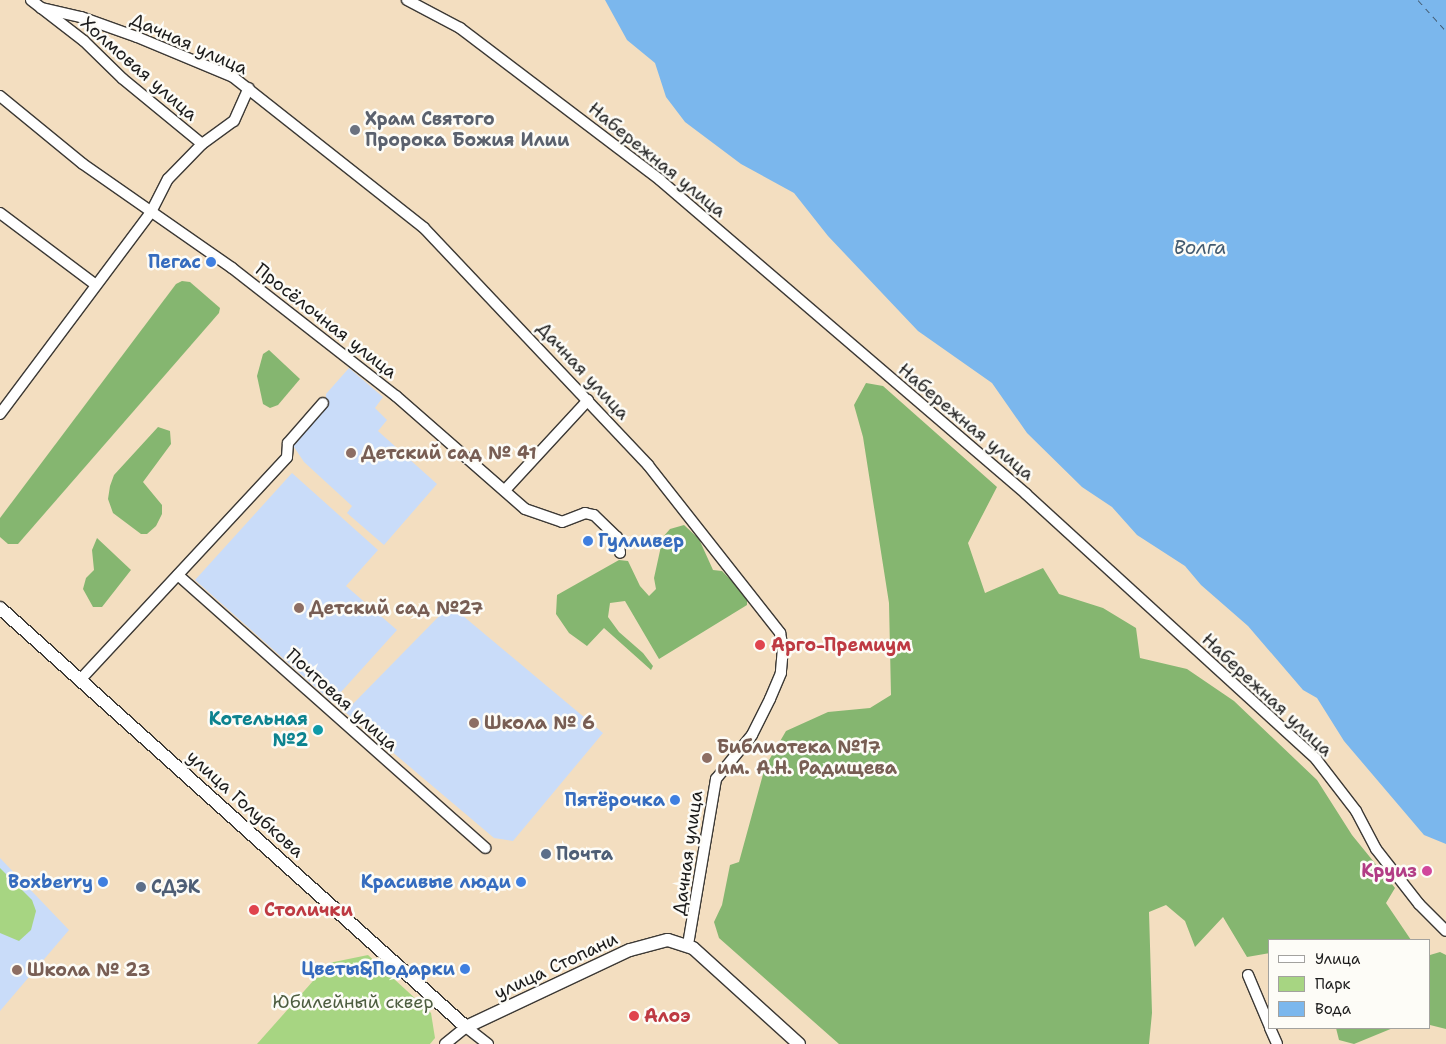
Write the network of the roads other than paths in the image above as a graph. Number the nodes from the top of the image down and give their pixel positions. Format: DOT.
graph roads {
  1 [pos="31,0"];
  2 [pos="407,0"];
  3 [pos="41,8"];
  4 [pos="249,88"];
  5 [pos="0,96"];
  6 [pos="202,144"];
  7 [pos="151,212"];
  8 [pos="0,213"];
  9 [pos="96,285"];
  10 [pos="588,400"];
  11 [pos="323,403"];
  12 [pos="0,414"];
  13 [pos="506,489"];
  14 [pos="620,553"];
  15 [pos="178,575"];
  16 [pos="0,608"];
  17 [pos="80,680"];
  18 [pos="485,848"];
  19 [pos="1446,931"];
  20 [pos="688,945"];
  21 [pos="1248,975"];
  22 [pos="1268,1022"];
  23 [pos="466,1027"];
  24 [pos="1271,1029"];
  25 [pos="445,1044"];
  26 [pos="488,1044"];
  27 [pos="799,1044"];
  28 [pos="1277,1044"];
  1 -- 3 [label="street, Холмовая улица"];
  2 -- 19 [label="street, Набережная улица"];
  3 -- 4 [label="street, Дачная улица"];
  3 -- 6 [label="street, Холмовая улица"];
  4 -- 6 [label="street"];
  4 -- 10 [label="street, Дачная улица"];
  5 -- 7 [label="street, Просёлочная улица"];
  6 -- 7 [label="street"];
  7 -- 9 [label="street"];
  7 -- 13 [label="street, Просёлочная улица"];
  8 -- 9 [label="street"];
  9 -- 12 [label="street"];
  10 -- 13 [label="street"];
  10 -- 20 [label="street, Дачная улица"];
  11 -- 15 [label="street"];
  13 -- 14 [label="street, Просёлочная улица"];
  15 -- 17 [label="street"];
  15 -- 18 [label="street, Почтовая улица"];
  16 -- 17 [label="main road, улица Голубкова"];
  17 -- 23 [label="main road, улица Голубкова"];
  20 -- 23 [label="main road, улица Стопани"];
  20 -- 27 [label="main road"];
  21 -- 22 [label="street"];
  23 -- 25 [label="street, улица Стопани"];
  23 -- 26 [label="street"];
  24 -- 28 [label="street"];
}
